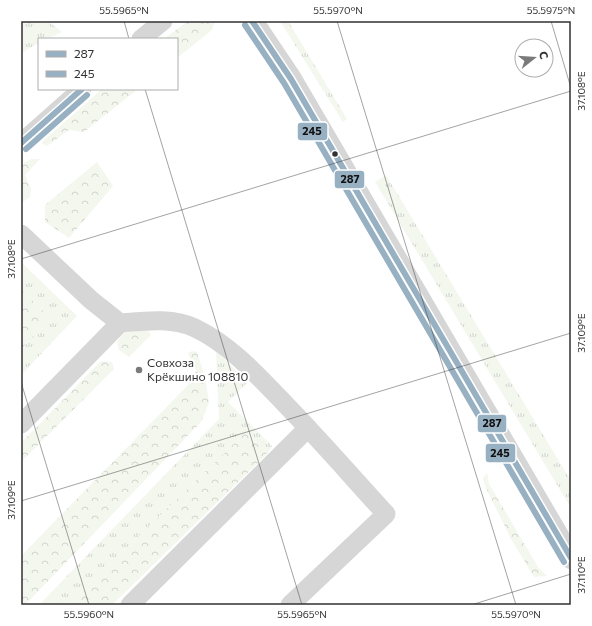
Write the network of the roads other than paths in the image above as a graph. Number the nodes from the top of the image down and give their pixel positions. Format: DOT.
graph roads {
  1 [pos="163,21"];
  2 [pos="252,21"];
  3 [pos="142,38"];
  4 [pos="81,90"];
  5 [pos="21,143"];
  6 [pos="21,234"];
  7 [pos="120,323"];
  8 [pos="21,424"];
  9 [pos="308,428"];
  10 [pos="571,558"];
  11 [pos="130,605"];
  12 [pos="290,605"];
  1 -- 3 [label="street"];
  2 -- 10 [label="street"];
  4 -- 5 [label="street"];
  6 -- 7 [label="street"];
  7 -- 8 [label="street"];
  7 -- 9 [label="street"];
  9 -- 11 [label="street"];
  9 -- 12 [label="street"];
}
